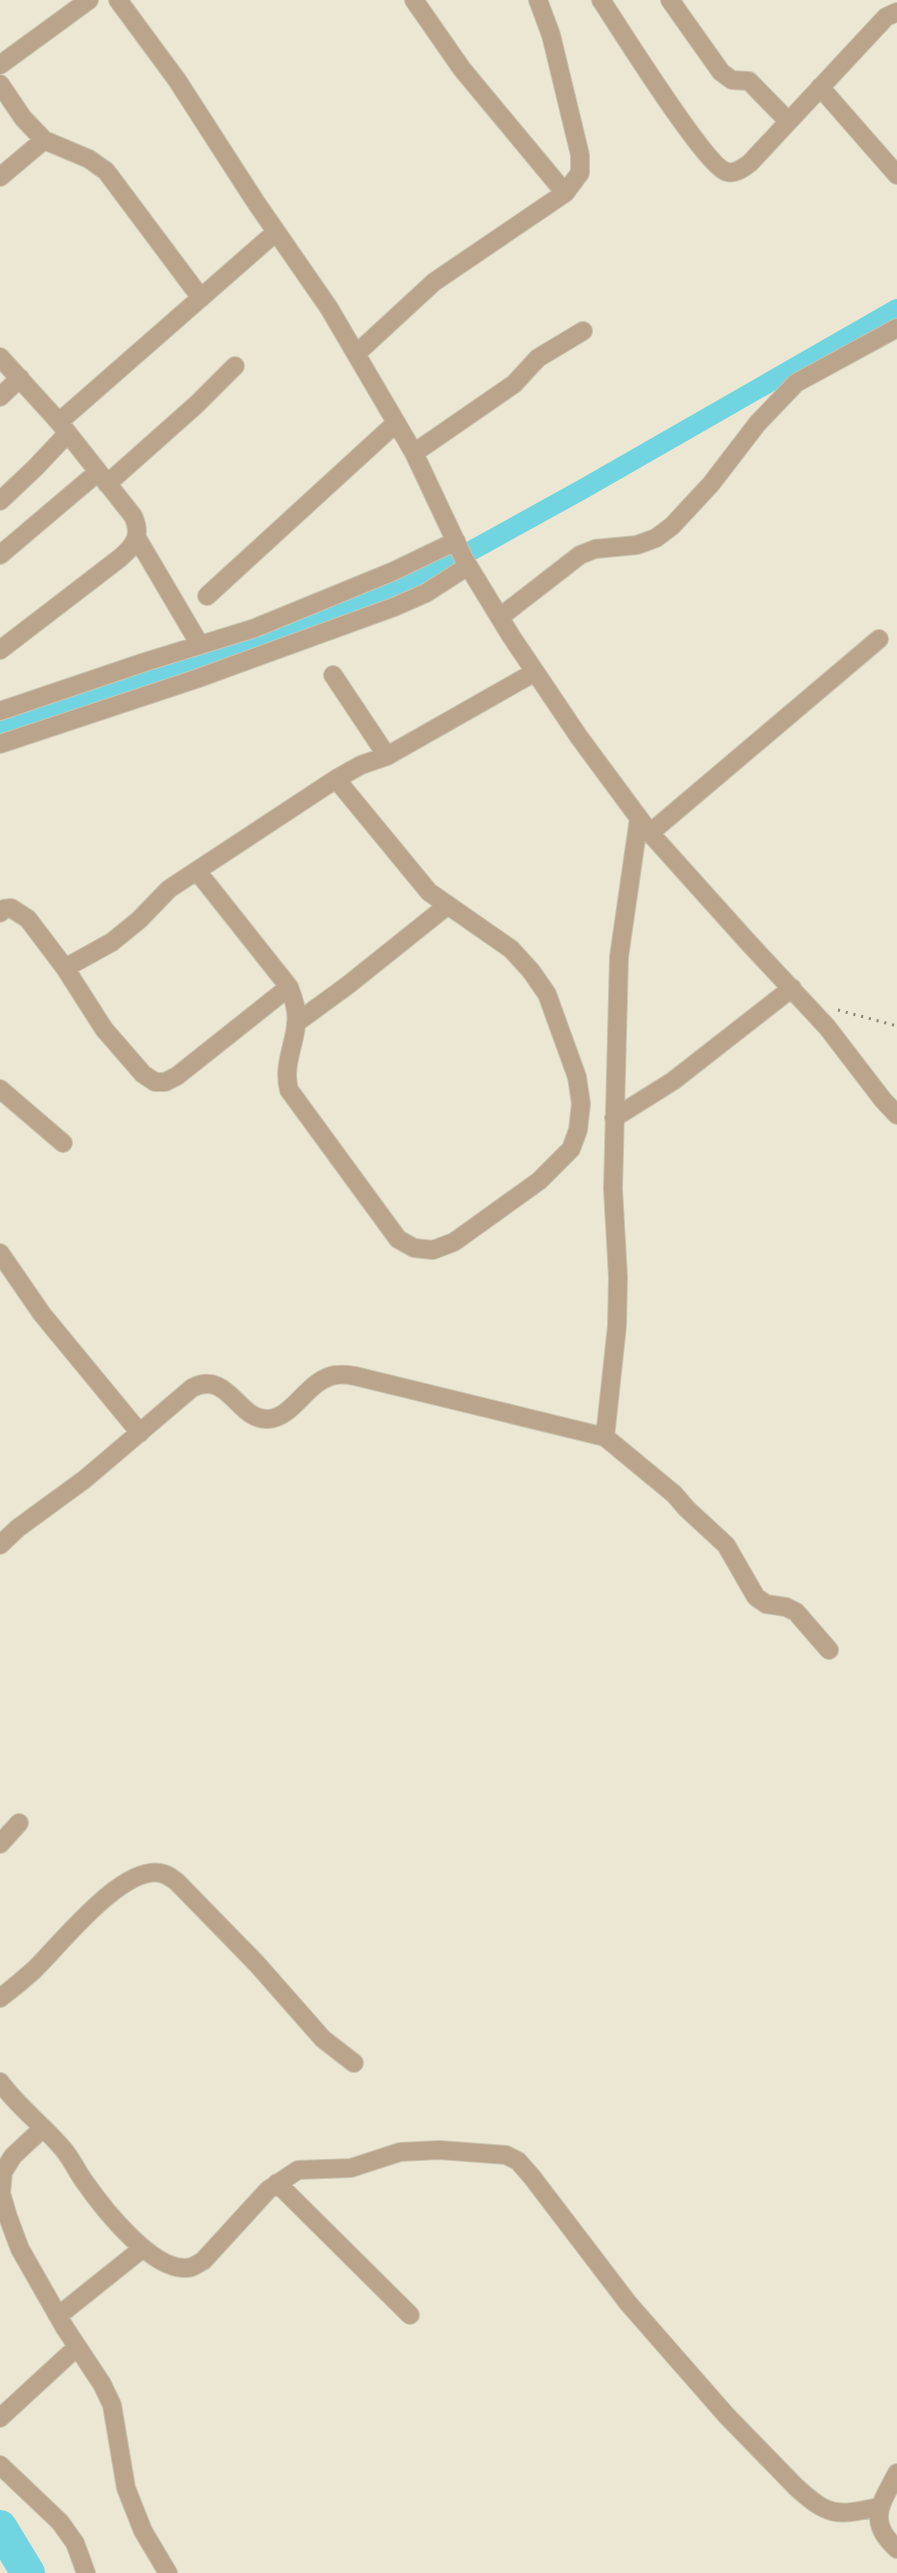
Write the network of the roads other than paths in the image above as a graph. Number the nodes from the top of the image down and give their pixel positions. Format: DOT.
graph roads {
  1 [pos="89,0"];
  2 [pos="118,0"];
  3 [pos="414,0"];
  4 [pos="538,0"];
  5 [pos="601,0"];
  6 [pos="670,0"];
  7 [pos="897,12"];
  8 [pos="0,65"];
  9 [pos="0,84"];
  10 [pos="820,87"];
  11 [pos="788,121"];
  12 [pos="44,140"];
  13 [pos="897,175"];
  14 [pos="0,177"];
  15 [pos="565,193"];
  16 [pos="276,232"];
  17 [pos="201,298"];
  18 [pos="897,328"];
  19 [pos="583,331"];
  20 [pos="356,354"];
  21 [pos="0,357"];
  22 [pos="235,366"];
  23 [pos="20,378"];
  24 [pos="0,397"];
  25 [pos="396,423"];
  26 [pos="63,427"];
  27 [pos="414,453"];
  28 [pos="103,478"];
  29 [pos="0,501"];
  30 [pos="137,538"];
  31 [pos="462,554"];
  32 [pos="0,555"];
  33 [pos="207,596"];
  34 [pos="500,617"];
  35 [pos="879,639"];
  36 [pos="200,645"];
  37 [pos="0,650"];
  38 [pos="535,672"];
  39 [pos="333,675"];
  40 [pos="0,711"];
  41 [pos="0,744"];
  42 [pos="387,756"];
  43 [pos="336,779"];
  44 [pos="645,826"];
  45 [pos="197,871"];
  46 [pos="448,905"];
  47 [pos="0,913"];
  48 [pos="65,968"];
  49 [pos="289,987"];
  50 [pos="798,994"];
  51 [pos="296,1023"];
  52 [pos="0,1089"];
  53 [pos="897,1115"];
  54 [pos="614,1118"];
  55 [pos="63,1143"];
  56 [pos="2,1261"];
  57 [pos="140,1433"];
  58 [pos="605,1437"];
  59 [pos="0,1545"];
  60 [pos="829,1650"];
  61 [pos="19,1823"];
  62 [pos="0,1844"];
  63 [pos="0,1998"];
  64 [pos="354,2063"];
  65 [pos="0,2082"];
  66 [pos="42,2129"];
  67 [pos="1,2183"];
  68 [pos="277,2183"];
  69 [pos="143,2248"];
  70 [pos="410,2315"];
  71 [pos="58,2316"];
  72 [pos="77,2347"];
  73 [pos="0,2418"];
  74 [pos="0,2465"];
  75 [pos="897,2473"];
  76 [pos="879,2507"];
  77 [pos="897,2549"];
  78 [pos="86,2573"];
  79 [pos="168,2573"];
  1 -- 8 [label="street"];
  2 -- 16 [label="street"];
  3 -- 15 [label="street"];
  4 -- 15 [label="street"];
  5 -- 11 [label="street"];
  6 -- 11 [label="street"];
  7 -- 10 [label="street"];
  9 -- 12 [label="street"];
  10 -- 11 [label="street"];
  10 -- 13 [label="street"];
  12 -- 14 [label="street"];
  12 -- 17 [label="street"];
  15 -- 20 [label="street"];
  16 -- 17 [label="street"];
  16 -- 20 [label="street"];
  17 -- 26 [label="street"];
  18 -- 34 [label="street"];
  19 -- 27 [label="street"];
  20 -- 25 [label="street"];
  21 -- 23 [label="street"];
  22 -- 28 [label="street"];
  23 -- 24 [label="street"];
  23 -- 26 [label="street"];
  25 -- 27 [label="street"];
  25 -- 33 [label="street"];
  26 -- 28 [label="street"];
  26 -- 29 [label="street"];
  27 -- 31 [label="street"];
  28 -- 30 [label="street"];
  28 -- 32 [label="street"];
  30 -- 36 [label="street"];
  30 -- 37 [label="street"];
  31 -- 34 [label="street"];
  31 -- 36 [label="street"];
  31 -- 41 [label="street"];
  34 -- 38 [label="street"];
  35 -- 44 [label="street"];
  36 -- 40 [label="street"];
  38 -- 42 [label="street"];
  38 -- 44 [label="street"];
  39 -- 42 [label="street"];
  42 -- 43 [label="street"];
  43 -- 45 [label="street"];
  43 -- 46 [label="street"];
  44 -- 50 [label="street"];
  44 -- 54 [label="street"];
  45 -- 48 [label="street"];
  45 -- 49 [label="street"];
  46 -- 51 [label="street"];
  46 -- 51 [label="street"];
  47 -- 48 [label="street"];
  48 -- 49 [label="street"];
  49 -- 51 [label="street"];
  50 -- 53 [label="street"];
  50 -- 54 [label="street"];
  52 -- 55 [label="street"];
  54 -- 58 [label="street"];
  56 -- 57 [label="street"];
  57 -- 58 [label="street"];
  57 -- 59 [label="street"];
  58 -- 60 [label="street"];
  61 -- 62 [label="street"];
  63 -- 64 [label="street"];
  65 -- 66 [label="street"];
  66 -- 67 [label="street"];
  66 -- 69 [label="street"];
  67 -- 71 [label="street"];
  68 -- 69 [label="street"];
  68 -- 70 [label="street"];
  68 -- 76 [label="street"];
  69 -- 71 [label="street"];
  71 -- 72 [label="street"];
  72 -- 73 [label="street"];
  72 -- 79 [label="street"];
  74 -- 78 [label="street"];
  75 -- 76 [label="street"];
  76 -- 77 [label="street"];
}
